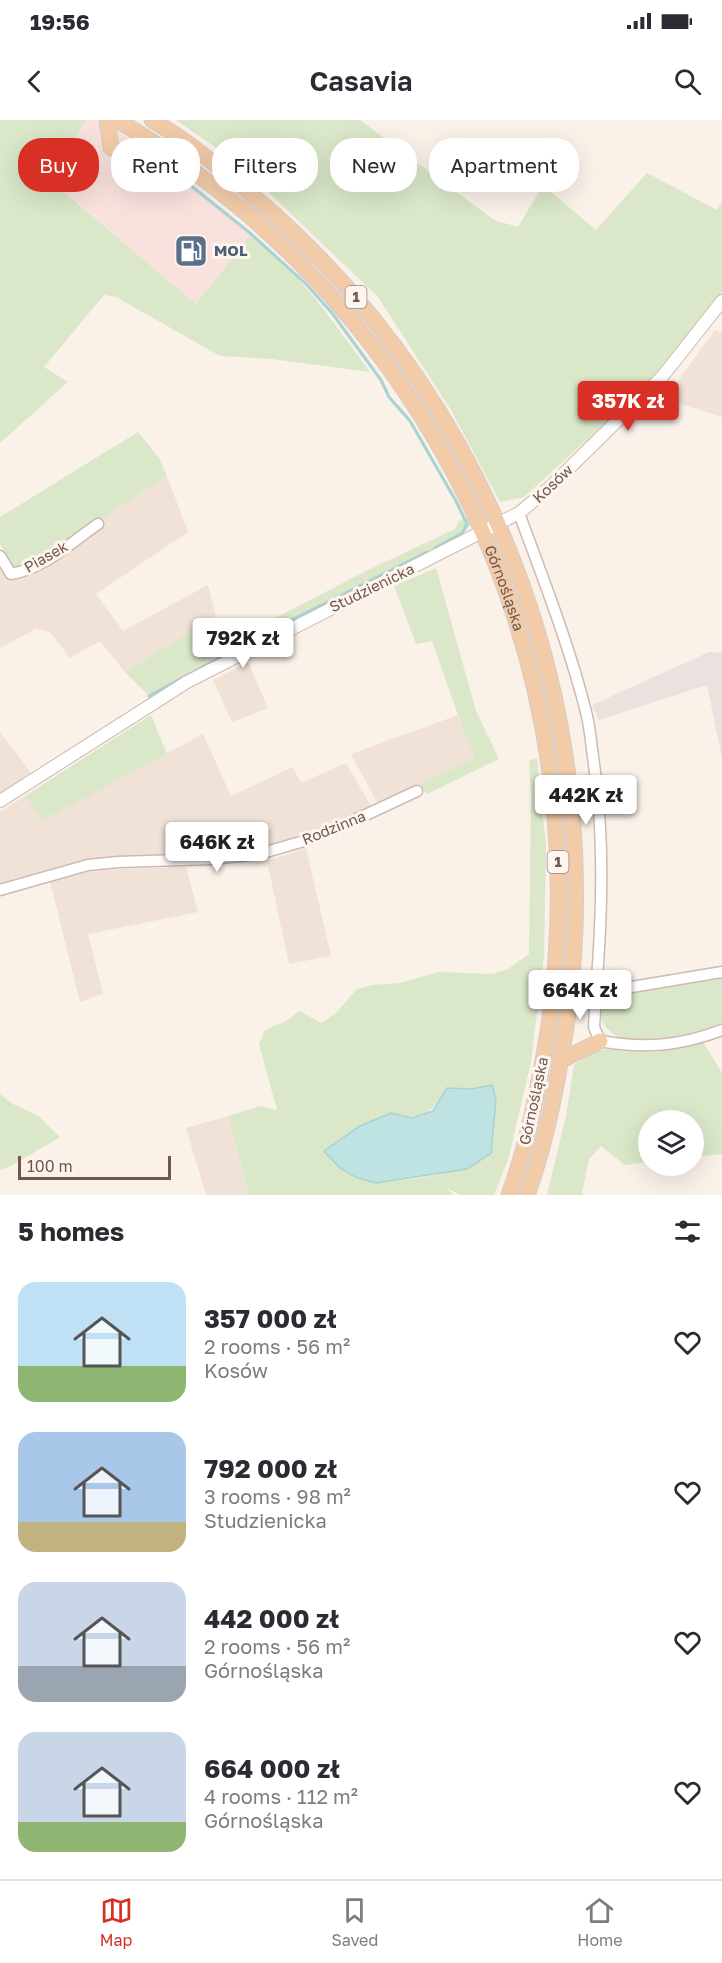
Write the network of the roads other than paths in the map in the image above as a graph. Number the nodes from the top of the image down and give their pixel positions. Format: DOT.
graph roads {
  1 [pos="107,120"];
  2 [pos="117,120"];
  3 [pos="152,120"];
  4 [pos="146,138"];
  5 [pos="111,148"];
  6 [pos="200,176"];
  7 [pos="722,301"];
  8 [pos="519,513"];
  9 [pos="98,524"];
  10 [pos="499,525"];
  11 [pos="483,533"];
  12 [pos="0,556"];
  13 [pos="417,792"];
  14 [pos="0,801"];
  15 [pos="0,890"];
  16 [pos="722,972"];
  17 [pos="596,993"];
  18 [pos="722,1030"];
  19 [pos="600,1041"];
  20 [pos="560,1061"];
  21 [pos="508,1195"];
  22 [pos="527,1195"];
  1 -- 5 [label="main road"];
  2 -- 4 [label="main road, Górnośląska / 1"];
  3 -- 10 [label="main road, Górnośląska / 1"];
  6 -- 11 [label="main road, Górnośląska / 1"];
  7 -- 8 [label="street, Kosów"];
  8 -- 10 [label="street, Kosów"];
  8 -- 17 [label="street"];
  9 -- 12 [label="street, Piasek"];
  10 -- 11 [label="street, Studzienicka"];
  10 -- 20 [label="main road, Górnośląska / 1"];
  11 -- 14 [label="street, Studzienicka"];
  11 -- 21 [label="main road, Górnośląska / 1"];
  13 -- 15 [label="street, Rodzinna"];
  16 -- 17 [label="street"];
  17 -- 19 [label="street"];
  18 -- 19 [label="street"];
  19 -- 20 [label="main road"];
  20 -- 22 [label="main road, Górnośląska / 1"];
}
